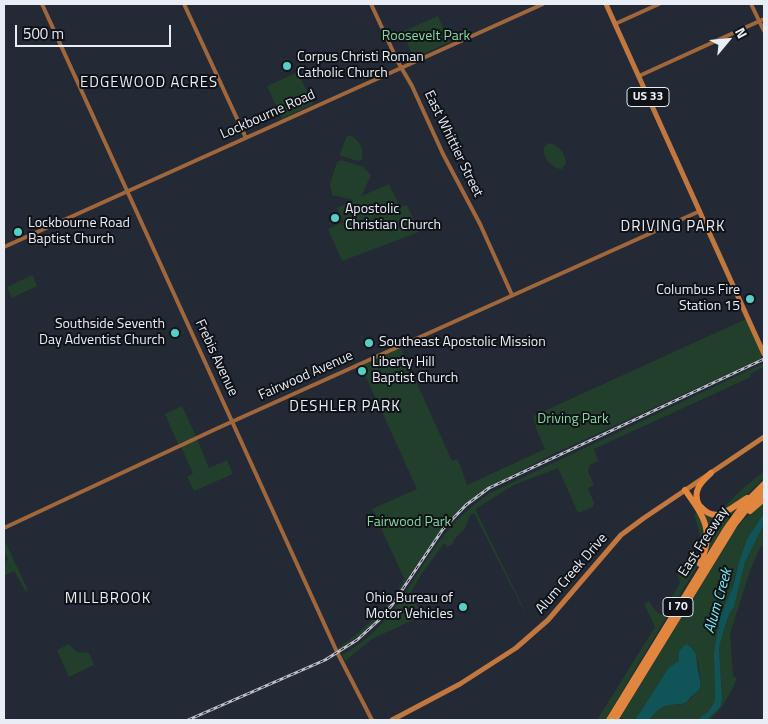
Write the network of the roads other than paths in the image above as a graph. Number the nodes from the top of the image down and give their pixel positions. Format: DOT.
graph roads {
  1 [pos="42,4"];
  2 [pos="184,4"];
  3 [pos="371,4"];
  4 [pos="543,4"];
  5 [pos="606,4"];
  6 [pos="659,4"];
  7 [pos="751,4"];
  8 [pos="764,18"];
  9 [pos="759,21"];
  10 [pos="615,24"];
  11 [pos="764,31"];
  12 [pos="401,68"];
  13 [pos="639,76"];
  14 [pos="246,138"];
  15 [pos="127,191"];
  16 [pos="700,211"];
  17 [pos="4,247"];
  18 [pos="512,295"];
  19 [pos="764,354"];
  20 [pos="232,421"];
  21 [pos="764,437"];
  22 [pos="711,473"];
  23 [pos="764,484"];
  24 [pos="685,490"];
  25 [pos="764,491"];
  26 [pos="750,497"];
  27 [pos="764,499"];
  28 [pos="700,506"];
  29 [pos="734,526"];
  30 [pos="4,528"];
  31 [pos="689,588"];
  32 [pos="372,720"];
  33 [pos="392,720"];
  34 [pos="609,720"];
  35 [pos="615,720"];
  1 -- 15 [label="main road, Frebis Avenue"];
  2 -- 14 [label="main road"];
  3 -- 12 [label="main road, East Whittier Street"];
  4 -- 12 [label="main road, Lockbourne Road"];
  5 -- 10 [label="main road, US 33"];
  6 -- 10 [label="main road"];
  7 -- 9 [label="main road"];
  8 -- 9 [label="main road"];
  9 -- 11 [label="main road"];
  9 -- 13 [label="main road"];
  10 -- 13 [label="main road, US 33"];
  12 -- 14 [label="main road, Lockbourne Road"];
  12 -- 18 [label="main road, East Whittier Street"];
  13 -- 16 [label="main road, US 33"];
  14 -- 15 [label="main road, Lockbourne Road"];
  15 -- 17 [label="main road, Lockbourne Road"];
  15 -- 20 [label="main road, Frebis Avenue"];
  16 -- 18 [label="main road, Fairwood Avenue"];
  16 -- 19 [label="main road, US 33"];
  18 -- 20 [label="main road, Fairwood Avenue"];
  20 -- 30 [label="main road, Fairwood Avenue"];
  20 -- 32 [label="main road, Frebis Avenue"];
  21 -- 22 [label="main road, Alum Creek Drive"];
  22 -- 24 [label="main road, Alum Creek Drive"];
  22 -- 28 [label="highway"];
  23 -- 26 [label="highway, East Freeway / I 70"];
  24 -- 28 [label="highway"];
  24 -- 31 [label="highway"];
  24 -- 33 [label="main road, Alum Creek Drive"];
  25 -- 29 [label="highway, East Freeway / I 70"];
  26 -- 28 [label="highway"];
  26 -- 31 [label="highway, East Freeway / I 70"];
  27 -- 29 [label="highway"];
  29 -- 35 [label="highway, East Freeway / I 70"];
  31 -- 34 [label="highway, East Freeway / I 70"];
}
